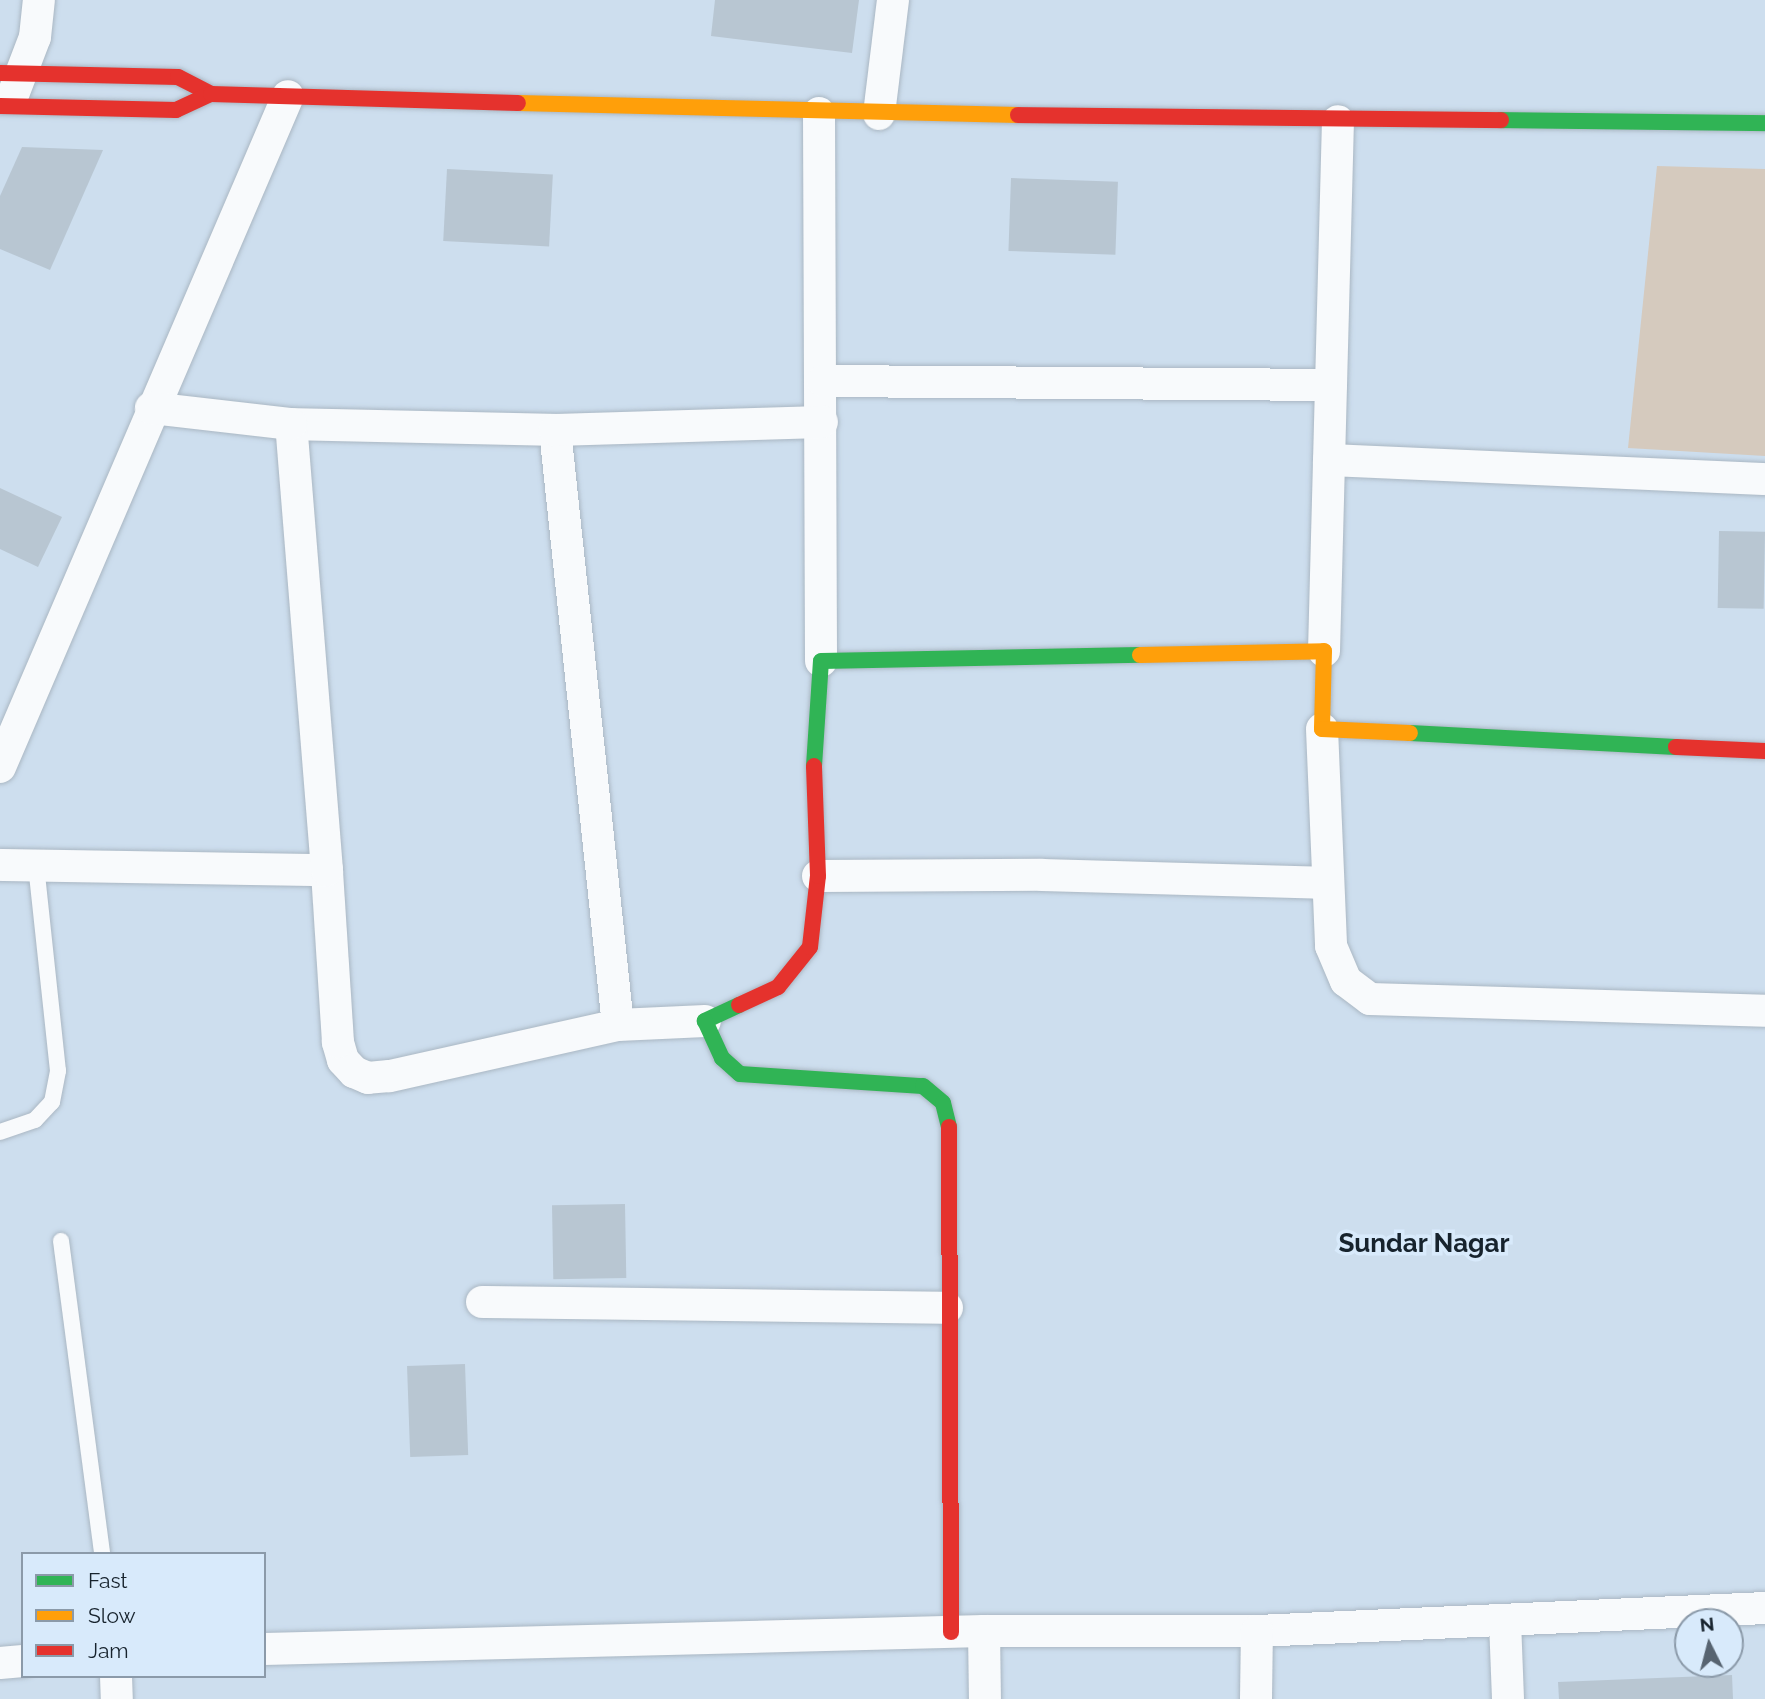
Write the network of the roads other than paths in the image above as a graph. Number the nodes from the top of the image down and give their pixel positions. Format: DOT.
graph roads {
  1 [pos="39,0"];
  2 [pos="893,0"];
  3 [pos="12,73"];
  4 [pos="211,94"];
  5 [pos="288,96"];
  6 [pos="2,110"];
  7 [pos="819,113"];
  8 [pos="879,114"];
  9 [pos="1338,121"];
  10 [pos="1765,123"];
  11 [pos="823,381"];
  12 [pos="1331,385"];
  13 [pos="152,408"];
  14 [pos="822,422"];
  15 [pos="291,424"];
  16 [pos="555,430"];
  17 [pos="1329,460"];
  18 [pos="1765,479"];
  19 [pos="1324,652"];
  20 [pos="821,661"];
  21 [pos="1322,729"];
  22 [pos="1765,751"];
  23 [pos="0,767"];
  24 [pos="0,865"];
  25 [pos="36,866"];
  26 [pos="327,870"];
  27 [pos="818,876"];
  28 [pos="1328,883"];
  29 [pos="1765,1011"];
  30 [pos="705,1021"];
  31 [pos="618,1026"];
  32 [pos="0,1132"];
  33 [pos="61,1241"];
  34 [pos="482,1302"];
  35 [pos="947,1308"];
  36 [pos="102,1552"];
  37 [pos="1765,1608"];
  38 [pos="1505,1620"];
  39 [pos="984,1631"];
  40 [pos="1257,1631"];
  41 [pos="951,1632"];
  42 [pos="266,1649"];
  43 [pos="21,1661"];
  44 [pos="0,1663"];
  45 [pos="116,1678"];
  46 [pos="117,1699"];
  47 [pos="985,1699"];
  48 [pos="1256,1699"];
  49 [pos="1508,1699"];
  1 -- 3 [label="street"];
  2 -- 8 [label="street"];
  3 -- 4 [label="street"];
  3 -- 6 [label="street"];
  4 -- 5 [label="street"];
  4 -- 6 [label="street"];
  5 -- 7 [label="street"];
  5 -- 13 [label="street"];
  7 -- 8 [label="street"];
  7 -- 11 [label="street"];
  8 -- 9 [label="street"];
  9 -- 10 [label="street"];
  9 -- 12 [label="street"];
  11 -- 12 [label="street"];
  11 -- 14 [label="street"];
  12 -- 17 [label="street"];
  13 -- 15 [label="street"];
  13 -- 23 [label="street"];
  14 -- 16 [label="street"];
  14 -- 20 [label="street"];
  15 -- 16 [label="street"];
  15 -- 26 [label="street"];
  16 -- 31 [label="street"];
  17 -- 18 [label="street"];
  17 -- 19 [label="street"];
  19 -- 20 [label="street"];
  19 -- 21 [label="street"];
  20 -- 27 [label="street"];
  21 -- 22 [label="street"];
  21 -- 28 [label="street"];
  24 -- 25 [label="street"];
  25 -- 26 [label="street"];
  25 -- 32 [label="lane"];
  26 -- 31 [label="street"];
  27 -- 28 [label="street"];
  27 -- 30 [label="street"];
  28 -- 29 [label="street"];
  30 -- 31 [label="street"];
  30 -- 35 [label="street"];
  33 -- 36 [label="lane"];
  34 -- 35 [label="street"];
  35 -- 41 [label="street"];
  37 -- 38 [label="street"];
  38 -- 40 [label="street"];
  38 -- 49 [label="street"];
  39 -- 40 [label="street"];
  39 -- 41 [label="street"];
  39 -- 47 [label="street"];
  40 -- 48 [label="street"];
  41 -- 42 [label="street"];
  43 -- 44 [label="street"];
  45 -- 46 [label="street"];
}
